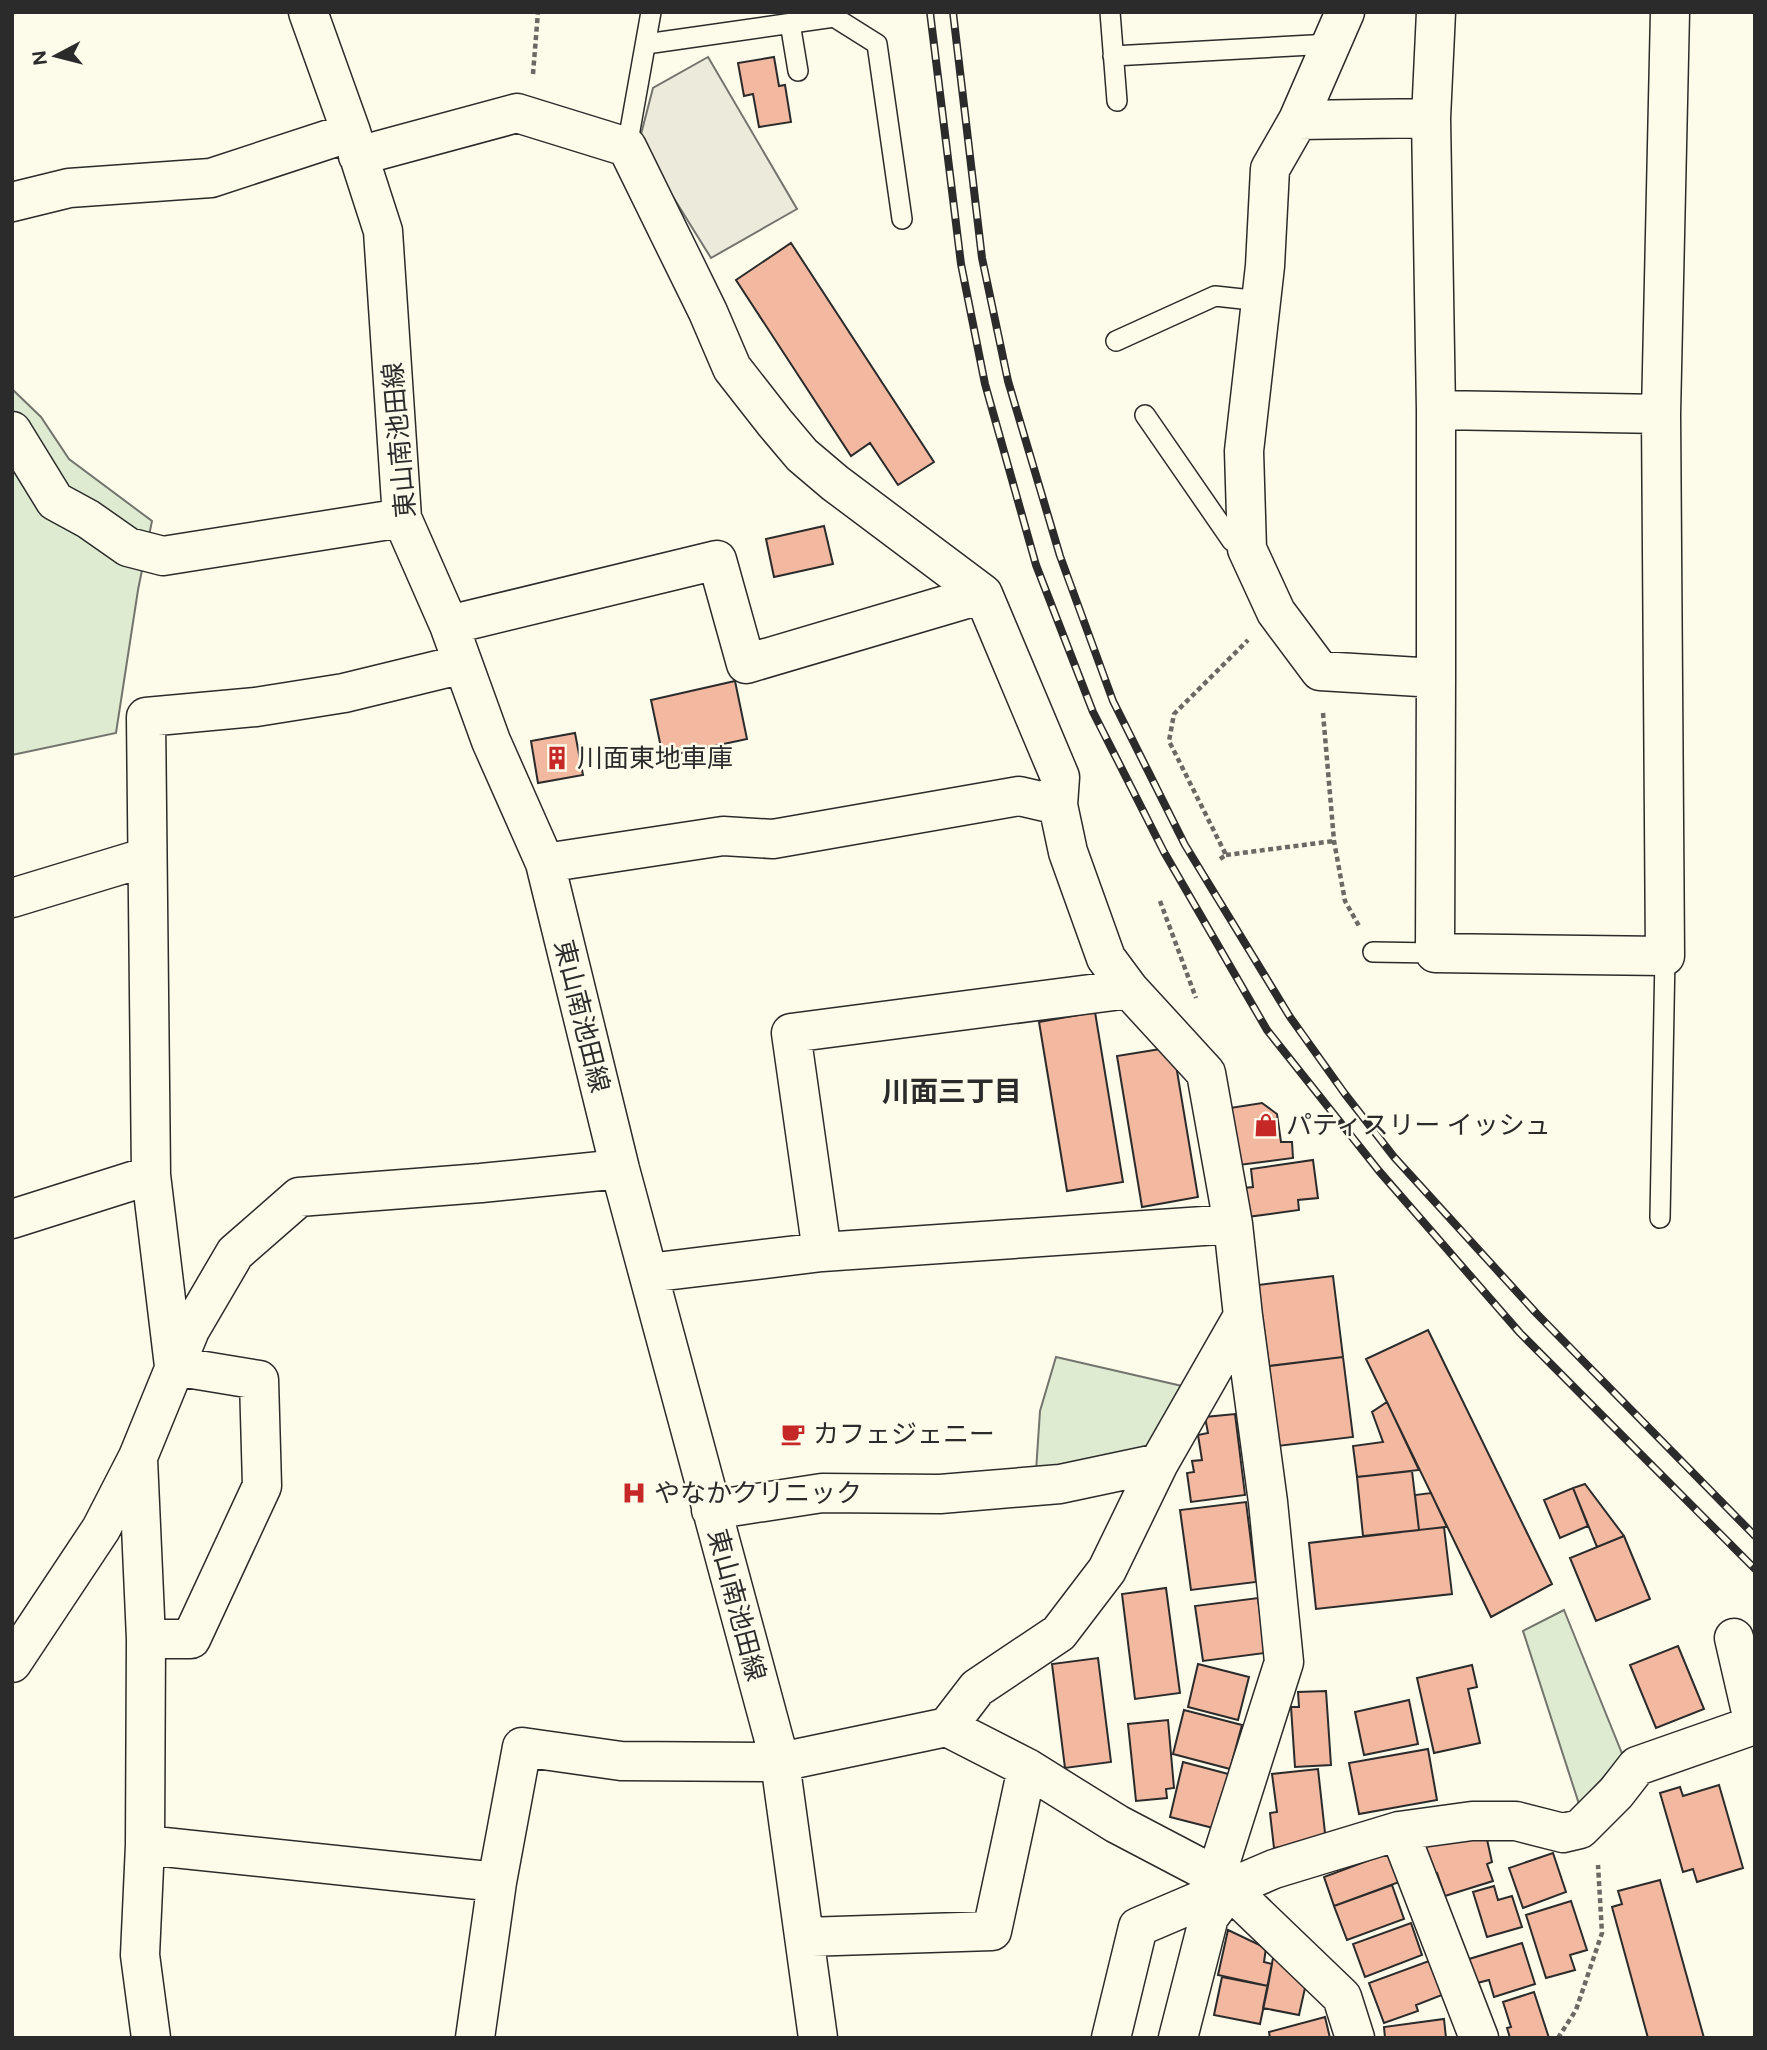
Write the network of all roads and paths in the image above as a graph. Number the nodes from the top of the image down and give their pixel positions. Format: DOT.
graph roads {
  1 [pos="308,12"];
  2 [pos="538,12"];
  3 [pos="651,12"];
  4 [pos="1110,12"];
  5 [pos="1436,12"];
  6 [pos="1670,12"];
  7 [pos="790,23"];
  8 [pos="1337,28"];
  9 [pos="646,44"];
  10 [pos="1113,57"];
  11 [pos="798,71"];
  12 [pos="1117,101"];
  13 [pos="529,117"];
  14 [pos="1431,118"];
  15 [pos="1298,120"];
  16 [pos="355,144"];
  17 [pos="627,147"];
  18 [pos="12,202"];
  19 [pos="902,219"];
  20 [pos="1261,301"];
  21 [pos="1116,341"];
  22 [pos="1436,410"];
  23 [pos="1661,414"];
  24 [pos="1145,415"];
  25 [pos="12,431"];
  26 [pos="402,518"];
  27 [pos="1247,550"];
  28 [pos="983,594"];
  29 [pos="1276,612"];
  30 [pos="449,625"];
  31 [pos="463,664"];
  32 [pos="1320,671"];
  33 [pos="1436,678"];
  34 [pos="1058,805"];
  35 [pos="1334,841"];
  36 [pos="1226,855"];
  37 [pos="147,857"];
  38 [pos="1220,859"];
  39 [pos="545,863"];
  40 [pos="12,898"];
  41 [pos="1160,901"];
  42 [pos="1373,952"];
  43 [pos="1435,953"];
  44 [pos="1665,956"];
  45 [pos="1129,989"];
  46 [pos="1200,1008"];
  47 [pos="620,1169"];
  48 [pos="152,1175"];
  49 [pos="1660,1218"];
  50 [pos="12,1219"];
  51 [pos="1233,1223"];
  52 [pos="822,1252"];
  53 [pos="648,1273"];
  54 [pos="1243,1316"];
  55 [pos="174,1366"];
  56 [pos="138,1457"];
  57 [pos="1159,1463"];
  58 [pos="711,1510"];
  59 [pos="1734,1637"];
  60 [pos="146,1639"];
  61 [pos="12,1662"];
  62 [pos="947,1727"];
  63 [pos="780,1762"];
  64 [pos="1027,1768"];
  65 [pos="1594,1815"];
  66 [pos="1399,1831"];
  67 [pos="145,1845"];
  68 [pos="498,1882"];
  69 [pos="1223,1883"];
  70 [pos="805,1937"];
  71 [pos="151,2038"];
  72 [pos="475,2038"];
  73 [pos="818,2038"];
  74 [pos="1111,2038"];
  75 [pos="1178,2038"];
  76 [pos="1355,2038"];
  77 [pos="1479,2038"];
  78 [pos="1558,2038"];
  1 -- 16 [label="street, 東山南池田線"];
  2 -- 13 [label="path"];
  3 -- 9 [label="lane"];
  4 -- 10 [label="lane"];
  5 -- 14 [label="street"];
  6 -- 23 [label="street"];
  7 -- 9 [label="lane"];
  7 -- 11 [label="lane"];
  7 -- 19 [label="lane"];
  8 -- 10 [label="lane"];
  8 -- 15 [label="street"];
  9 -- 17 [label="lane"];
  10 -- 12 [label="lane"];
  13 -- 16 [label="street"];
  13 -- 17 [label="street"];
  14 -- 15 [label="street"];
  14 -- 22 [label="street"];
  15 -- 20 [label="street"];
  16 -- 18 [label="street"];
  16 -- 26 [label="street, 東山南池田線"];
  17 -- 28 [label="street"];
  20 -- 21 [label="lane"];
  20 -- 27 [label="street"];
  22 -- 23 [label="street"];
  22 -- 33 [label="street"];
  23 -- 44 [label="street"];
  24 -- 27 [label="lane"];
  25 -- 26 [label="street"];
  26 -- 30 [label="street, 東山南池田線"];
  27 -- 29 [label="street"];
  28 -- 30 [label="street"];
  28 -- 34 [label="street"];
  29 -- 32 [label="street"];
  29 -- 36 [label="path"];
  30 -- 31 [label="street, 東山南池田線"];
  31 -- 37 [label="street"];
  31 -- 39 [label="street, 東山南池田線"];
  32 -- 33 [label="street"];
  32 -- 35 [label="path"];
  33 -- 43 [label="street"];
  34 -- 39 [label="street"];
  34 -- 45 [label="street"];
  35 -- 36 [label="path"];
  35 -- 42 [label="path"];
  36 -- 38 [label="path"];
  37 -- 40 [label="street"];
  37 -- 48 [label="street"];
  39 -- 47 [label="street, 東山南池田線"];
  41 -- 46 [label="path"];
  42 -- 43 [label="lane"];
  43 -- 44 [label="street"];
  44 -- 49 [label="lane"];
  45 -- 51 [label="street"];
  45 -- 52 [label="street"];
  47 -- 53 [label="street, 東山南池田線"];
  47 -- 55 [label="street"];
  48 -- 50 [label="street"];
  48 -- 55 [label="street"];
  51 -- 52 [label="street"];
  51 -- 54 [label="street"];
  52 -- 53 [label="street"];
  53 -- 58 [label="street, 東山南池田線"];
  54 -- 57 [label="street"];
  54 -- 69 [label="street"];
  55 -- 56 [label="street"];
  55 -- 60 [label="street"];
  56 -- 60 [label="street"];
  56 -- 61 [label="street"];
  57 -- 58 [label="street"];
  57 -- 62 [label="street"];
  58 -- 63 [label="street, 東山南池田線"];
  59 -- 65 [label="street"];
  60 -- 67 [label="street"];
  62 -- 63 [label="street"];
  62 -- 64 [label="street"];
  63 -- 68 [label="street"];
  63 -- 70 [label="street, 東山南池田線"];
  64 -- 69 [label="street"];
  64 -- 70 [label="street"];
  65 -- 66 [label="street"];
  65 -- 78 [label="path"];
  66 -- 69 [label="street"];
  66 -- 77 [label="street"];
  67 -- 68 [label="street"];
  67 -- 71 [label="street"];
  68 -- 72 [label="street"];
  69 -- 74 [label="street"];
  69 -- 75 [label="street"];
  69 -- 76 [label="street"];
  70 -- 73 [label="street, 東山南池田線"];
}
